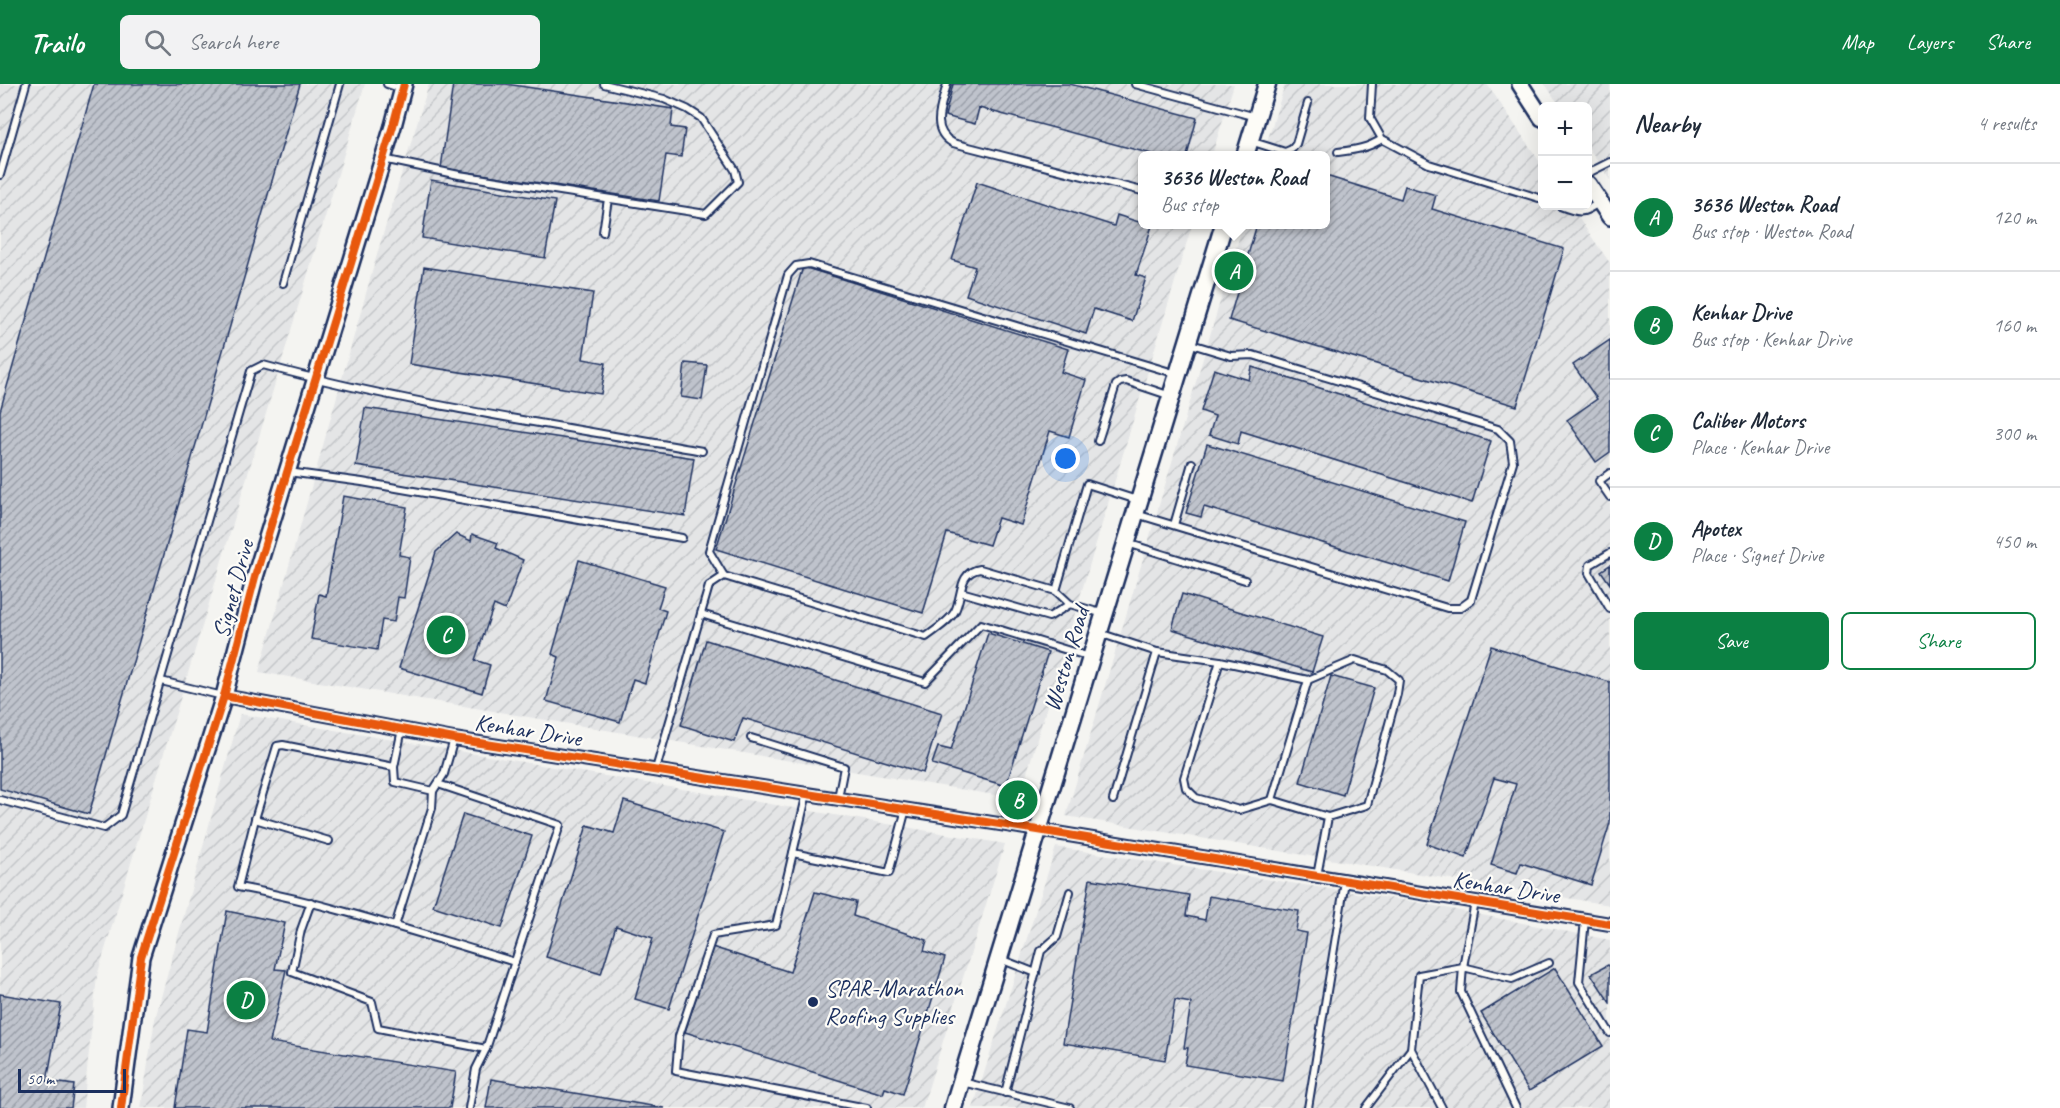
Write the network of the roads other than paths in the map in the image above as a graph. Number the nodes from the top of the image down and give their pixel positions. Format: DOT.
graph roads {
  1 [pos="26,84"];
  2 [pos="340,84"];
  3 [pos="387,84"];
  4 [pos="604,84"];
  5 [pos="947,84"];
  6 [pos="1135,84"];
  7 [pos="1267,84"];
  8 [pos="1372,84"];
  9 [pos="1520,84"];
  10 [pos="403,87"];
  11 [pos="1308,104"];
  12 [pos="1538,112"];
  13 [pos="1257,118"];
  14 [pos="1382,139"];
  15 [pos="1247,148"];
  16 [pos="1276,151"];
  17 [pos="1288,151"];
  18 [pos="1338,152"];
  19 [pos="383,159"];
  20 [pos="1610,162"];
  21 [pos="1592,171"];
  22 [pos="0,175"];
  23 [pos="1138,190"];
  24 [pos="1592,191"];
  25 [pos="1538,198"];
  26 [pos="608,199"];
  27 [pos="1600,202"];
  28 [pos="1592,208"];
  29 [pos="1570,210"];
  30 [pos="1589,210"];
  31 [pos="1610,217"];
  32 [pos="1223,229"];
  33 [pos="603,232"];
  34 [pos="283,282"];
  35 [pos="1188,342"];
  36 [pos="1178,375"];
  37 [pos="315,379"];
  38 [pos="1171,396"];
  39 [pos="1098,441"];
  40 [pos="702,452"];
  41 [pos="1192,463"];
  42 [pos="287,472"];
  43 [pos="1610,473"];
  44 [pos="1610,497"];
  45 [pos="1137,507"];
  46 [pos="1174,525"];
  47 [pos="682,538"];
  48 [pos="1126,543"];
  49 [pos="1610,553"];
  50 [pos="724,576"];
  51 [pos="1245,580"];
  52 [pos="1056,591"];
  53 [pos="961,592"];
  54 [pos="1070,604"];
  55 [pos="1610,609"];
  56 [pos="701,614"];
  57 [pos="1104,614"];
  58 [pos="1099,633"];
  59 [pos="1157,652"];
  60 [pos="1091,657"];
  61 [pos="1220,661"];
  62 [pos="1308,680"];
  63 [pos="161,681"];
  64 [pos="224,696"];
  65 [pos="402,729"];
  66 [pos="751,738"];
  67 [pos="454,739"];
  68 [pos="394,767"];
  69 [pos="656,769"];
  70 [pos="438,784"];
  71 [pos="433,791"];
  72 [pos="807,793"];
  73 [pos="838,798"];
  74 [pos="0,800"];
  75 [pos="1113,800"];
  76 [pos="1272,800"];
  77 [pos="907,809"];
  78 [pos="1328,817"];
  79 [pos="255,819"];
  80 [pos="1038,830"];
  81 [pos="329,841"];
  82 [pos="793,853"];
  83 [pos="1317,876"];
  84 [pos="1345,880"];
  85 [pos="1070,892"];
  86 [pos="311,902"];
  87 [pos="1475,902"];
  88 [pos="1585,920"];
  89 [pos="1610,924"];
  90 [pos="395,926"];
  91 [pos="999,958"];
  92 [pos="515,962"];
  93 [pos="1549,963"];
  94 [pos="1463,967"];
  95 [pos="1036,973"];
  96 [pos="1610,1033"];
  97 [pos="486,1049"];
  98 [pos="1411,1049"];
  99 [pos="961,1082"];
  100 [pos="1005,1093"];
  101 [pos="121,1108"];
  102 [pos="469,1108"];
  103 [pos="867,1108"];
  104 [pos="953,1108"];
  105 [pos="1070,1108"];
  106 [pos="1308,1108"];
  107 [pos="1366,1108"];
  108 [pos="1442,1108"];
  109 [pos="1516,1108"];
  1 -- 22 [label="lane"];
  2 -- 34 [label="lane"];
  3 -- 10 [label="lane"];
  4 -- 26 [label="lane"];
  5 -- 23 [label="lane"];
  6 -- 13 [label="lane"];
  7 -- 13 [label="main road"];
  8 -- 14 [label="lane"];
  9 -- 12 [label="street"];
  10 -- 19 [label="street, Signet Drive"];
  11 -- 17 [label="lane"];
  13 -- 15 [label="main road"];
  14 -- 18 [label="lane"];
  14 -- 25 [label="lane"];
  15 -- 16 [label="lane"];
  19 -- 26 [label="lane"];
  19 -- 37 [label="street, Signet Drive"];
  20 -- 21 [label="lane"];
  24 -- 27 [label="street"];
  26 -- 33 [label="lane"];
  27 -- 28 [label="lane"];
  27 -- 31 [label="street"];
  29 -- 30 [label="lane"];
  32 -- 35 [label="main road, Weston Road"];
  35 -- 36 [label="main road, Weston Road"];
  35 -- 46 [label="lane"];
  36 -- 38 [label="main road, Weston Road"];
  36 -- 50 [label="lane"];
  37 -- 40 [label="lane"];
  37 -- 42 [label="street, Signet Drive"];
  37 -- 63 [label="lane"];
  38 -- 39 [label="lane"];
  38 -- 45 [label="main road, Weston Road"];
  41 -- 46 [label="lane"];
  42 -- 47 [label="lane"];
  42 -- 64 [label="street, Signet Drive"];
  43 -- 44 [label="lane"];
  45 -- 46 [label="lane"];
  45 -- 48 [label="main road, Weston Road"];
  45 -- 52 [label="lane"];
  48 -- 51 [label="lane"];
  48 -- 57 [label="main road, Weston Road"];
  49 -- 55 [label="lane"];
  50 -- 53 [label="lane"];
  50 -- 56 [label="lane"];
  52 -- 53 [label="lane"];
  52 -- 54 [label="lane"];
  53 -- 54 [label="lane"];
  54 -- 57 [label="lane"];
  56 -- 60 [label="lane"];
  56 -- 69 [label="lane"];
  57 -- 58 [label="main road, Weston Road"];
  58 -- 59 [label="lane"];
  58 -- 60 [label="main road, Weston Road"];
  59 -- 61 [label="lane"];
  59 -- 75 [label="lane"];
  60 -- 80 [label="main road, Weston Road"];
  61 -- 62 [label="lane"];
  61 -- 76 [label="lane"];
  62 -- 76 [label="lane"];
  62 -- 78 [label="lane"];
  63 -- 64 [label="lane"];
  63 -- 74 [label="lane"];
  64 -- 65 [label="street, Kenhar Drive"];
  64 -- 101 [label="street, Signet Drive"];
  65 -- 67 [label="street, Kenhar Drive"];
  65 -- 68 [label="lane"];
  66 -- 73 [label="lane"];
  67 -- 69 [label="street, Kenhar Drive"];
  67 -- 70 [label="lane"];
  68 -- 71 [label="lane"];
  68 -- 79 [label="lane"];
  69 -- 72 [label="street, Kenhar Drive"];
  70 -- 71 [label="lane"];
  70 -- 92 [label="lane"];
  71 -- 90 [label="lane"];
  72 -- 73 [label="street, Kenhar Drive"];
  72 -- 82 [label="lane"];
  73 -- 77 [label="street, Kenhar Drive"];
  76 -- 78 [label="lane"];
  77 -- 80 [label="street, Kenhar Drive"];
  77 -- 82 [label="lane"];
  78 -- 83 [label="lane"];
  79 -- 81 [label="lane"];
  79 -- 86 [label="lane"];
  80 -- 83 [label="street, Kenhar Drive"];
  80 -- 91 [label="main road, Weston Road"];
  82 -- 103 [label="lane"];
  83 -- 84 [label="street, Kenhar Drive"];
  84 -- 87 [label="street, Kenhar Drive"];
  84 -- 106 [label="lane"];
  85 -- 95 [label="lane"];
  86 -- 90 [label="lane"];
  86 -- 97 [label="lane"];
  87 -- 88 [label="street, Kenhar Drive"];
  87 -- 94 [label="lane"];
  88 -- 89 [label="street, Kenhar Drive"];
  88 -- 96 [label="lane"];
  90 -- 92 [label="lane"];
  91 -- 95 [label="lane"];
  91 -- 99 [label="main road, Weston Road"];
  92 -- 97 [label="lane"];
  93 -- 94 [label="lane"];
  94 -- 98 [label="lane"];
  94 -- 109 [label="lane"];
  95 -- 100 [label="lane"];
  97 -- 102 [label="lane"];
  98 -- 107 [label="lane"];
  98 -- 108 [label="lane"];
  99 -- 100 [label="lane"];
  99 -- 104 [label="main road, Weston Road"];
  100 -- 105 [label="lane"];
}
